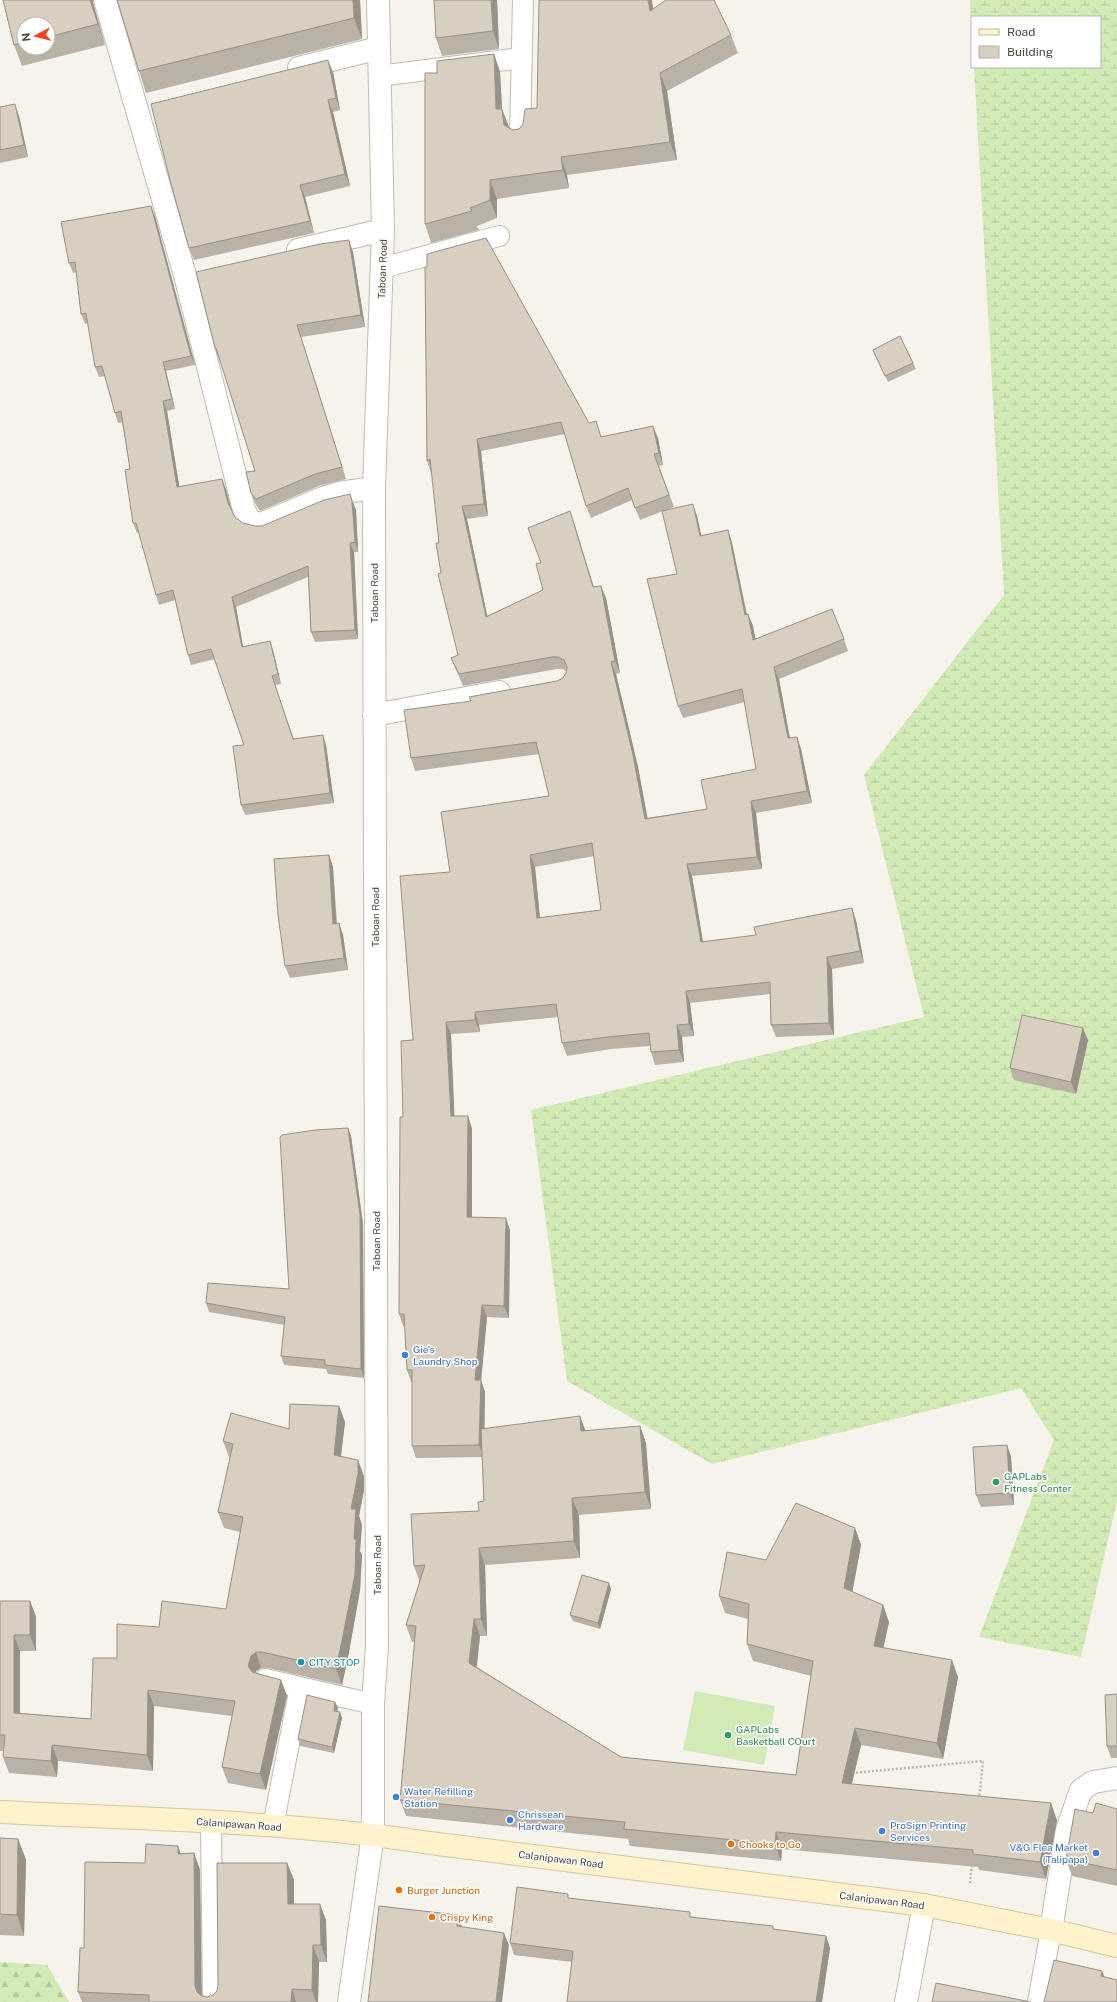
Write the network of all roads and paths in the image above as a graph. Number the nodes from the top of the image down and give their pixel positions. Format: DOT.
graph roads {
  1 [pos="105,0"];
  2 [pos="378,0"];
  3 [pos="522,0"];
  4 [pos="379,48"];
  5 [pos="521,58"];
  6 [pos="280,72"];
  7 [pos="379,76"];
  8 [pos="159,102"];
  9 [pos="136,108"];
  10 [pos="520,137"];
  11 [pos="383,230"];
  12 [pos="499,236"];
  13 [pos="277,254"];
  14 [pos="382,268"];
  15 [pos="208,270"];
  16 [pos="186,275"];
  17 [pos="374,488"];
  18 [pos="520,688"];
  19 [pos="374,715"];
  20 [pos="265,1679"];
  21 [pos="300,1687"];
  22 [pos="373,1704"];
  23 [pos="844,1774"];
  24 [pos="1117,1778"];
  25 [pos="978,1806"];
  26 [pos="0,1812"];
  27 [pos="211,1822"];
  28 [pos="273,1826"];
  29 [pos="373,1834"];
  30 [pos="972,1860"];
  31 [pos="924,1905"];
  32 [pos="966,1913"];
  33 [pos="1051,1930"];
  34 [pos="1117,1946"];
  35 [pos="213,2002"];
  36 [pos="349,2002"];
  37 [pos="906,2002"];
  38 [pos="1038,2002"];
  1 -- 9 [label="street"];
  2 -- 4 [label="street, Taboan Road"];
  3 -- 5 [label="lane"];
  4 -- 6 [label="street"];
  4 -- 7 [label="street, Taboan Road"];
  5 -- 7 [label="lane"];
  5 -- 10 [label="lane"];
  7 -- 11 [label="street, Taboan Road"];
  8 -- 9 [label="street"];
  9 -- 16 [label="street"];
  11 -- 13 [label="street"];
  11 -- 14 [label="street, Taboan Road"];
  12 -- 14 [label="lane"];
  14 -- 17 [label="street, Taboan Road"];
  15 -- 16 [label="street"];
  16 -- 17 [label="street"];
  17 -- 19 [label="street, Taboan Road"];
  18 -- 19 [label="street"];
  19 -- 22 [label="street, Taboan Road"];
  20 -- 21 [label="lane"];
  21 -- 22 [label="lane"];
  21 -- 28 [label="lane"];
  22 -- 29 [label="street, Taboan Road"];
  23 -- 25 [label="path"];
  24 -- 33 [label="street"];
  26 -- 27 [label="street, Calanipawan Road"];
  27 -- 28 [label="street, Calanipawan Road"];
  27 -- 35 [label="lane"];
  28 -- 29 [label="street, Calanipawan Road"];
  29 -- 31 [label="street, Calanipawan Road"];
  29 -- 36 [label="street, Taboan Road"];
  30 -- 32 [label="path"];
  31 -- 32 [label="street, Calanipawan Road"];
  31 -- 37 [label="street"];
  32 -- 33 [label="street, Calanipawan Road"];
  33 -- 34 [label="street, Calanipawan Road"];
  33 -- 38 [label="lane"];
}
